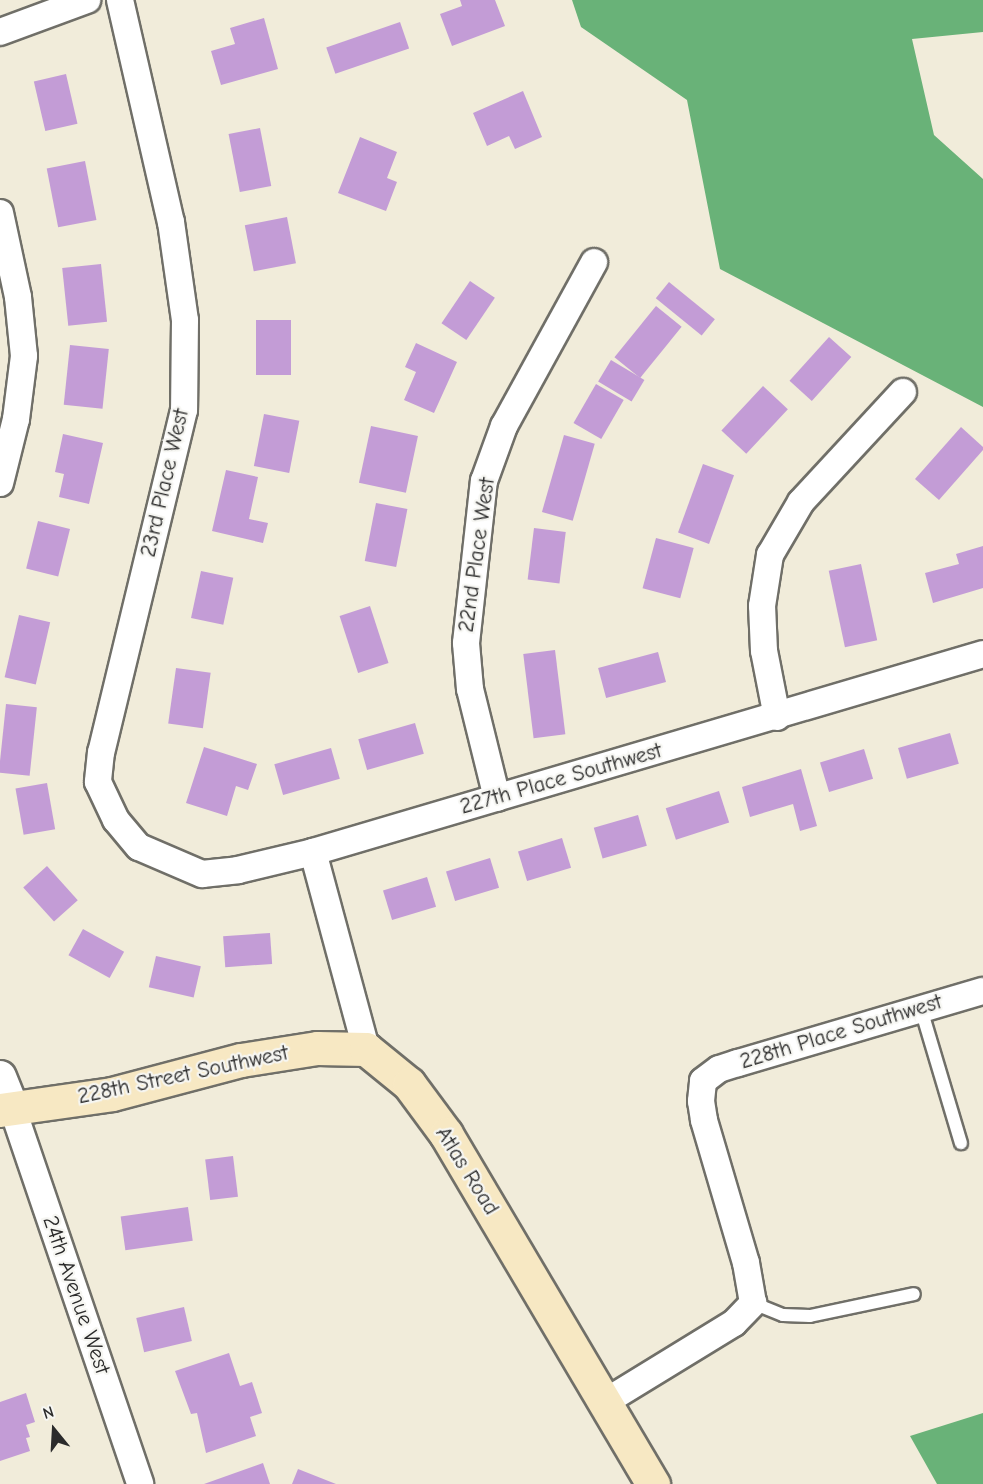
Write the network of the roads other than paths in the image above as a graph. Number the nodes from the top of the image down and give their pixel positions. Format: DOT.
graph roads {
  1 [pos="87,0"];
  2 [pos="120,0"];
  3 [pos="0,32"];
  4 [pos="0,213"];
  5 [pos="594,262"];
  6 [pos="903,392"];
  7 [pos="0,483"];
  8 [pos="983,654"];
  9 [pos="777,717"];
  10 [pos="497,798"];
  11 [pos="139,847"];
  12 [pos="313,852"];
  13 [pos="983,991"];
  14 [pos="921,1009"];
  15 [pos="366,1049"];
  16 [pos="0,1077"];
  17 [pos="6,1108"];
  18 [pos="961,1143"];
  19 [pos="914,1294"];
  20 [pos="753,1303"];
  21 [pos="605,1402"];
  22 [pos="140,1484"];
  23 [pos="653,1484"];
  1 -- 3 [label="street"];
  2 -- 11 [label="street, 23rd Place West"];
  4 -- 7 [label="street"];
  5 -- 10 [label="street, 22nd Place West"];
  6 -- 9 [label="street"];
  8 -- 9 [label="street, 227th Place Southwest"];
  9 -- 10 [label="street, 227th Place Southwest"];
  10 -- 12 [label="street, 227th Place Southwest"];
  11 -- 12 [label="street, 227th Place Southwest"];
  12 -- 15 [label="street"];
  13 -- 14 [label="street, 228th Place Southwest"];
  14 -- 18 [label="lane"];
  14 -- 20 [label="street, 228th Place Southwest"];
  15 -- 17 [label="main road, 228th Street Southwest"];
  15 -- 21 [label="main road, Atlas Road"];
  16 -- 17 [label="street"];
  17 -- 22 [label="street, 24th Avenue West"];
  19 -- 20 [label="lane"];
  20 -- 21 [label="street"];
  21 -- 23 [label="main road, Atlas Road"];
}
